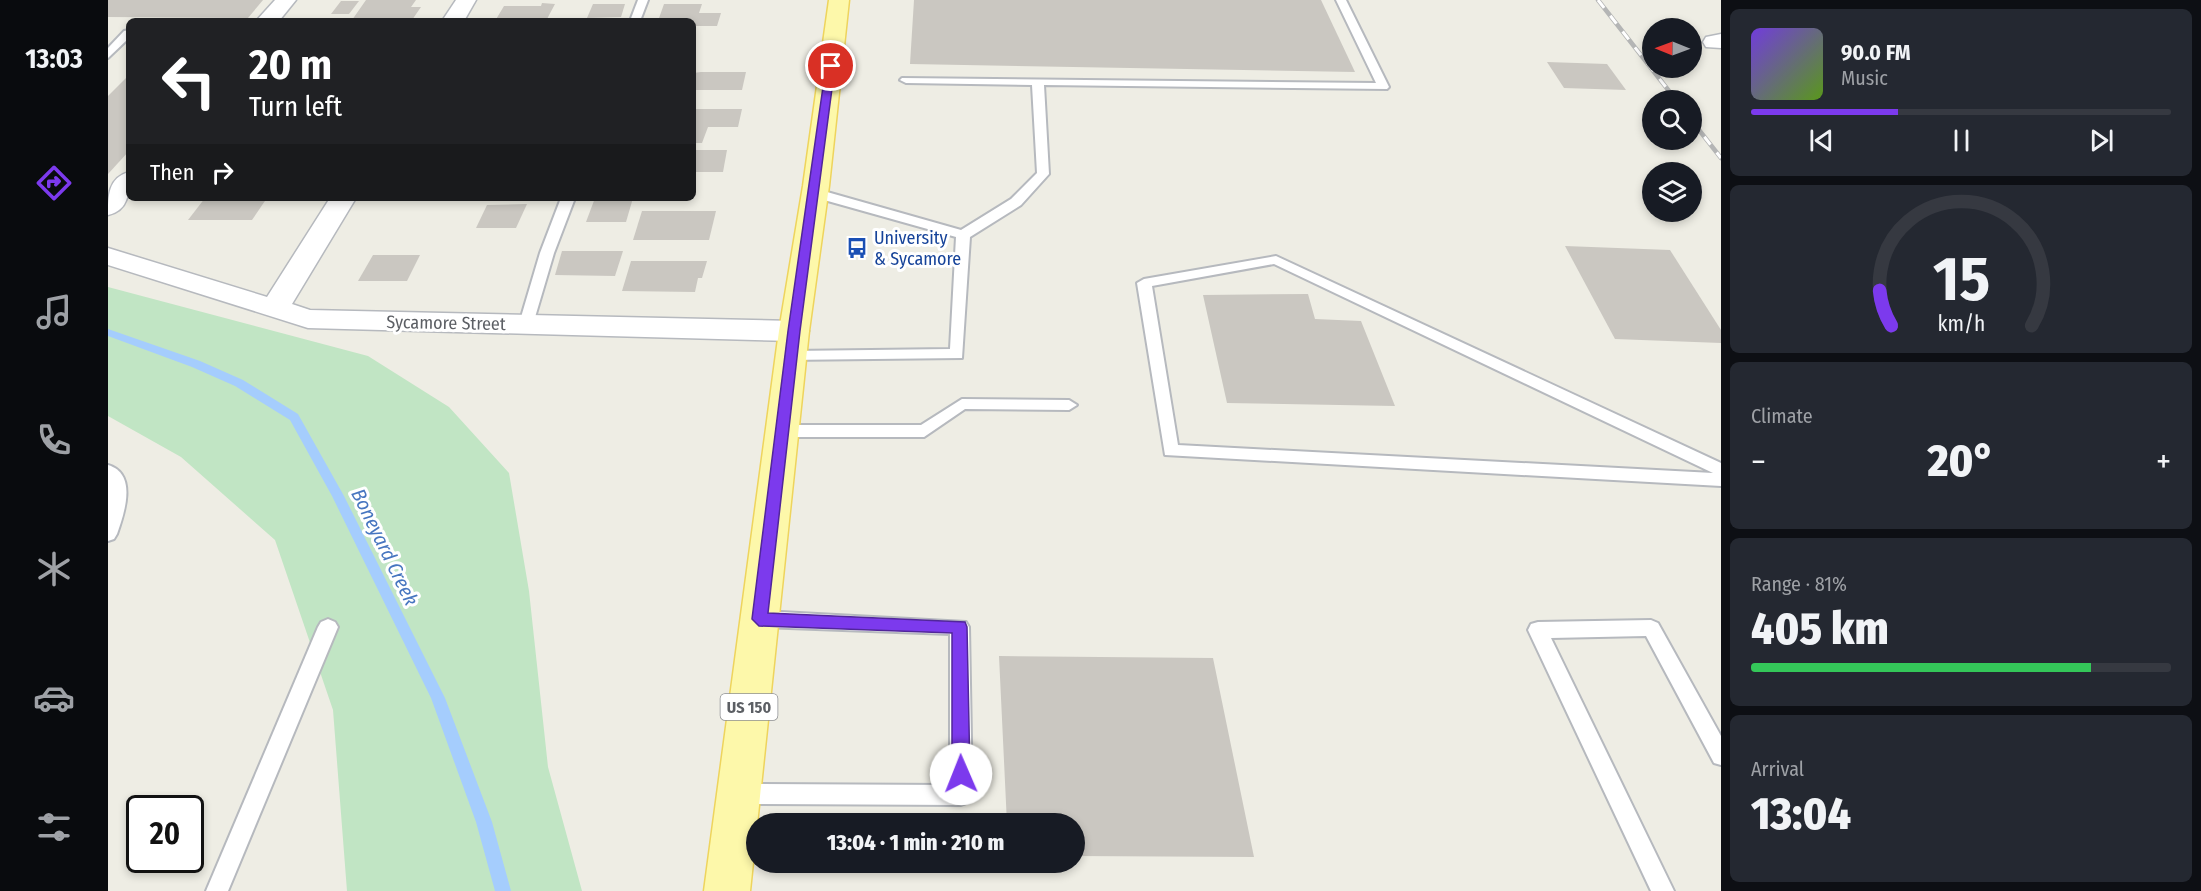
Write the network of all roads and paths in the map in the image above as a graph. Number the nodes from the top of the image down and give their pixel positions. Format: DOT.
graph roads {
  1 [pos="286,0"];
  2 [pos="466,0"];
  3 [pos="643,0"];
  4 [pos="839,0"];
  5 [pos="1341,0"];
  6 [pos="270,18"];
  7 [pos="455,18"];
  8 [pos="636,18"];
  9 [pos="108,33"];
  10 [pos="126,33"];
  11 [pos="126,35"];
  12 [pos="108,55"];
  13 [pos="906,80"];
  14 [pos="1038,82"];
  15 [pos="126,184"];
  16 [pos="815,192"];
  17 [pos="341,201"];
  18 [pos="567,201"];
  19 [pos="108,207"];
  20 [pos="963,235"];
  21 [pos="108,256"];
  22 [pos="273,309"];
  23 [pos="526,324"];
  24 [pos="793,344"];
  25 [pos="1069,405"];
  26 [pos="782,431"];
  27 [pos="1721,470"];
  28 [pos="108,471"];
  29 [pos="1721,480"];
  30 [pos="108,534"];
  31 [pos="759,619"];
  32 [pos="328,627"];
  33 [pos="1721,756"];
  34 [pos="739,794"];
  35 [pos="217,891"];
  36 [pos="727,891"];
  37 [pos="1663,891"];
  1 -- 6 [label="street"];
  2 -- 7 [label="street"];
  3 -- 8 [label="lane"];
  4 -- 16 [label="main road, US 150"];
  5 -- 14 [label="lane"];
  9 -- 10 [label="lane"];
  11 -- 12 [label="lane"];
  13 -- 14 [label="lane"];
  14 -- 20 [label="lane"];
  15 -- 19 [label="street"];
  16 -- 20 [label="lane"];
  16 -- 24 [label="main road, US 150"];
  17 -- 22 [label="street"];
  18 -- 23 [label="lane"];
  20 -- 24 [label="lane"];
  21 -- 22 [label="street, Sycamore Street"];
  22 -- 23 [label="street, Sycamore Street"];
  23 -- 24 [label="street, Sycamore Street"];
  24 -- 26 [label="main road, US 150"];
  25 -- 26 [label="lane"];
  26 -- 31 [label="main road, US 150"];
  27 -- 29 [label="lane"];
  28 -- 30 [label="lane"];
  31 -- 34 [label="main road, US 150"];
  31 -- 34 [label="lane"];
  32 -- 35 [label="lane"];
  33 -- 37 [label="lane"];
  34 -- 36 [label="main road, US 150"];
}
